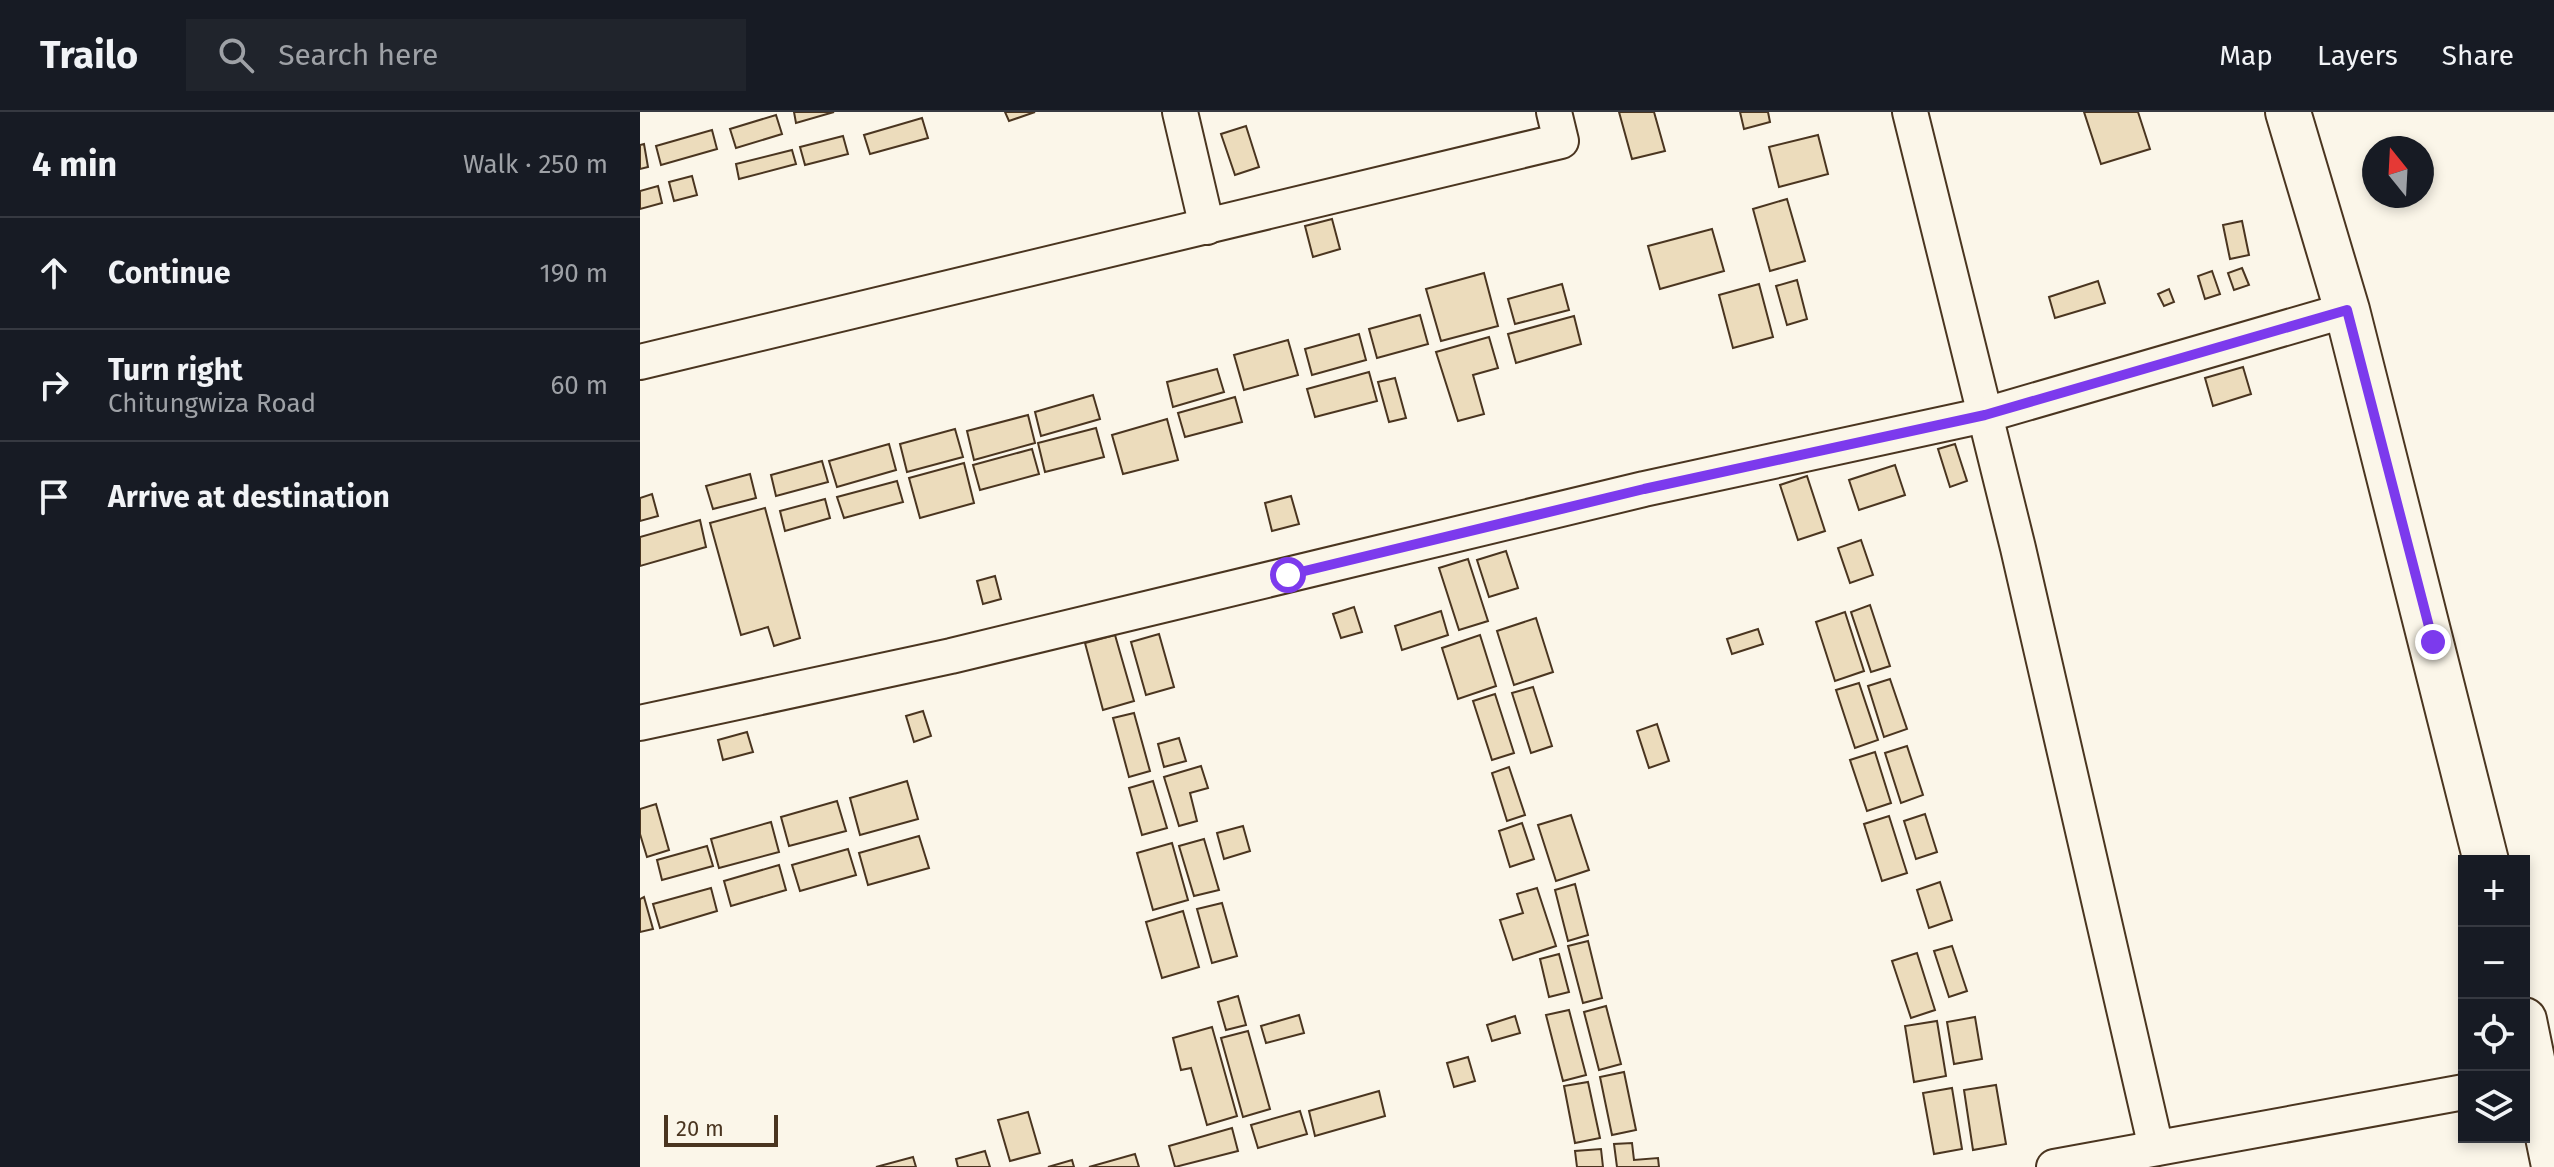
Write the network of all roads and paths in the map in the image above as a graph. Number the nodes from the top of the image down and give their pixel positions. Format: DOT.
graph roads {
  1 [pos="1180,112"];
  2 [pos="1554,112"];
  3 [pos="1910,112"];
  4 [pos="2288,112"];
  5 [pos="1207,227"];
  6 [pos="2347,310"];
  7 [pos="640,362"];
  8 [pos="1985,415"];
  9 [pos="640,723"];
  10 [pos="2484,855"];
  11 [pos="2531,1079"];
  12 [pos="2458,1093"];
  13 [pos="2156,1148"];
  14 [pos="2554,1166"];
  15 [pos="2054,1167"];
  1 -- 5 [label="street"];
  2 -- 5 [label="street"];
  3 -- 8 [label="street"];
  4 -- 6 [label="main road"];
  5 -- 7 [label="street"];
  6 -- 8 [label="street"];
  6 -- 10 [label="main road"];
  8 -- 9 [label="street"];
  8 -- 13 [label="street"];
  11 -- 14 [label="main road"];
  12 -- 13 [label="street"];
  13 -- 15 [label="street"];
}
